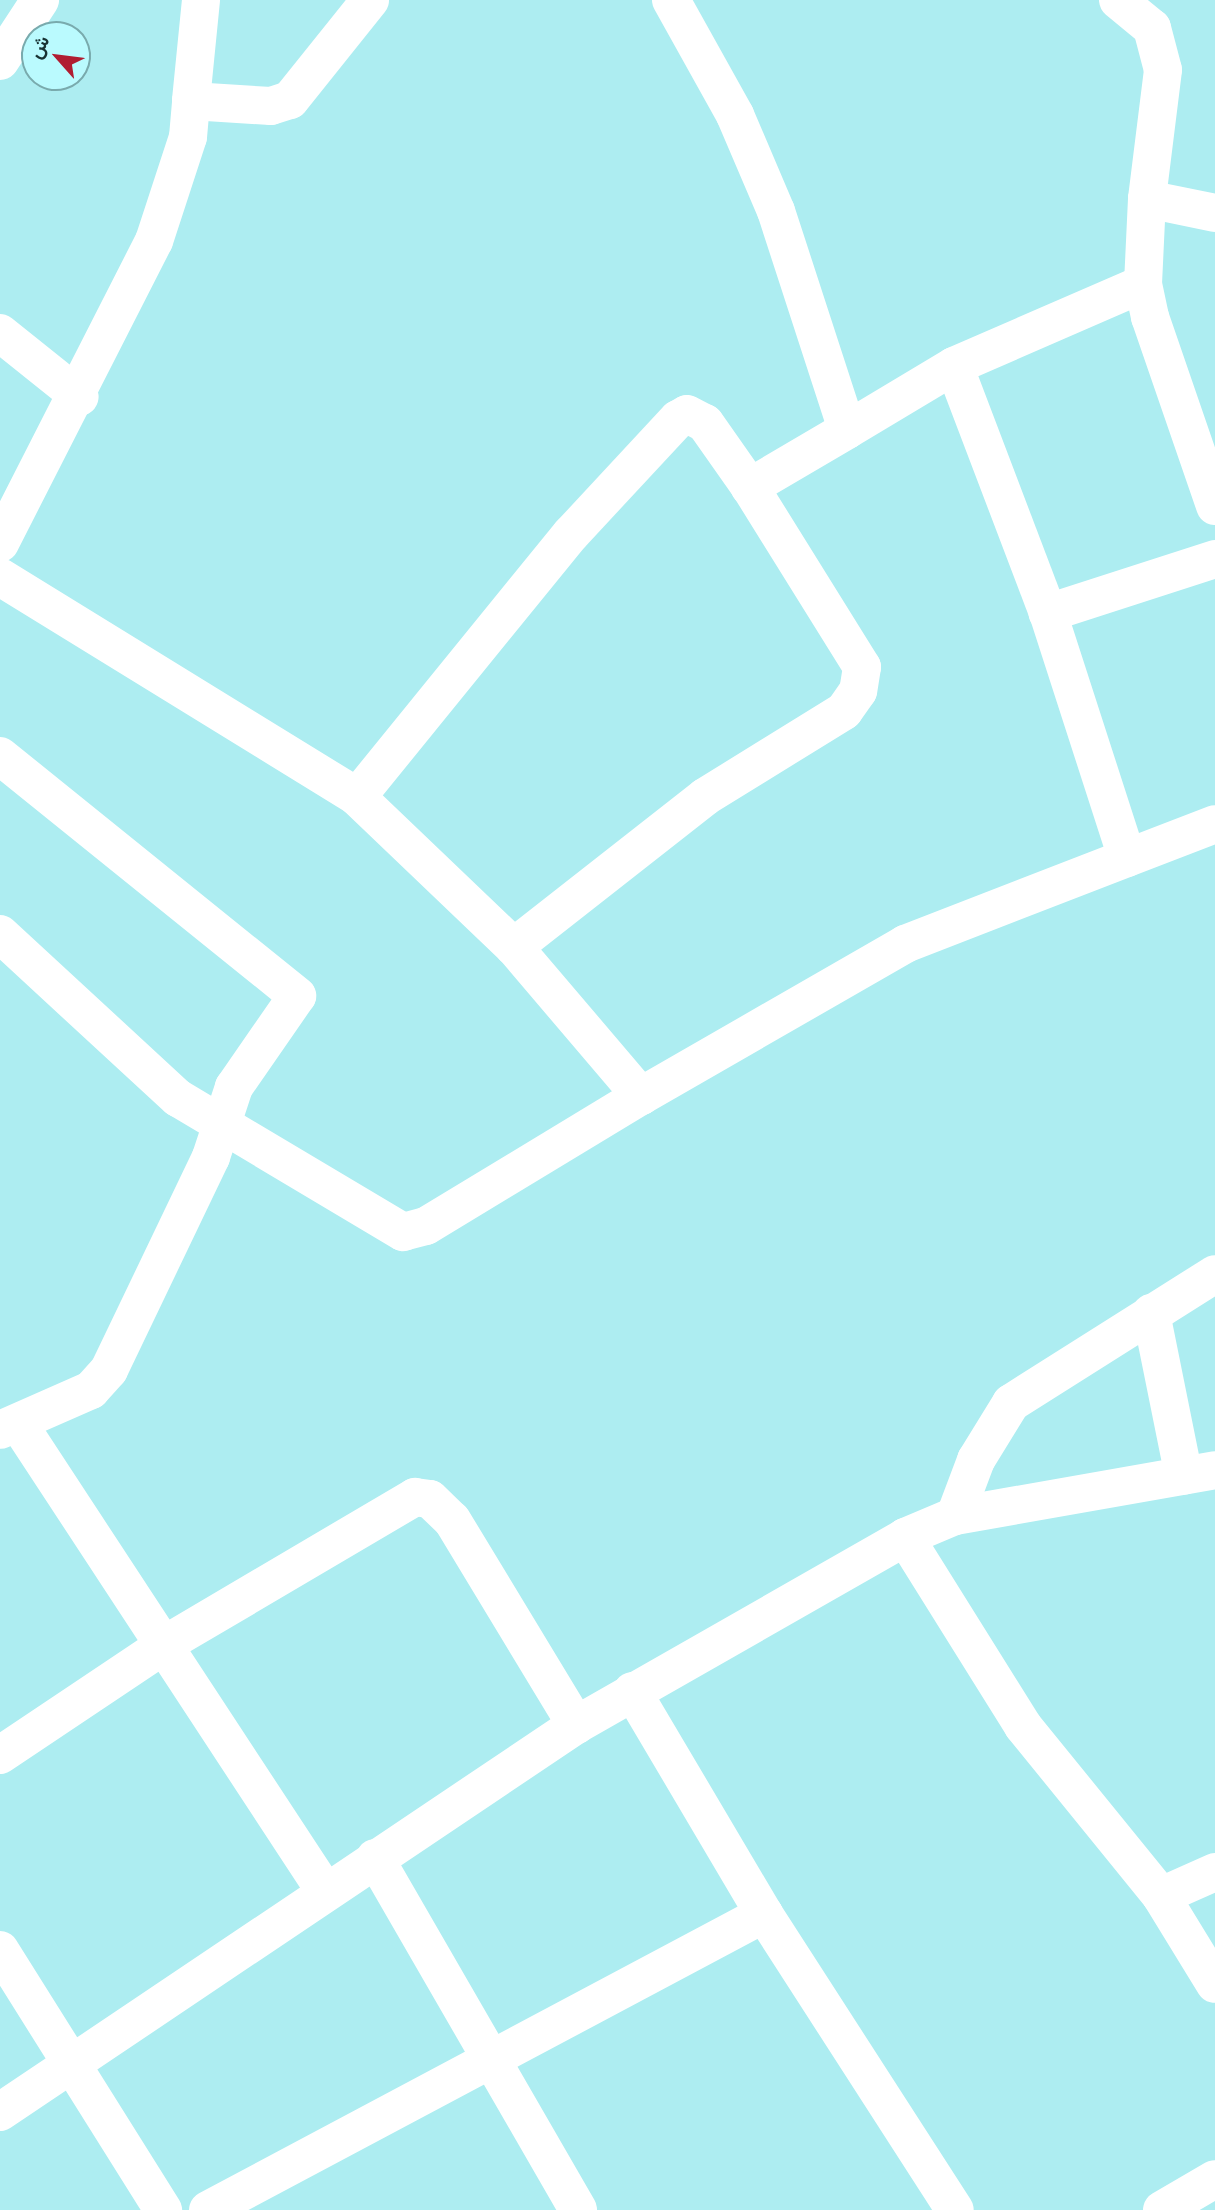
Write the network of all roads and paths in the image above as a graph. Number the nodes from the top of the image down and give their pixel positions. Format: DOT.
graph roads {
  1 [pos="40,0"];
  2 [pos="201,0"];
  3 [pos="370,0"];
  4 [pos="671,0"];
  5 [pos="1118,0"];
  6 [pos="0,61"];
  7 [pos="191,101"];
  8 [pos="1147,199"];
  9 [pos="1215,214"];
  10 [pos="1143,284"];
  11 [pos="0,333"];
  12 [pos="954,366"];
  13 [pos="80,397"];
  14 [pos="847,430"];
  15 [pos="750,486"];
  16 [pos="1215,506"];
  17 [pos="0,543"];
  18 [pos="1215,559"];
  19 [pos="0,577"];
  20 [pos="1048,613"];
  21 [pos="0,756"];
  22 [pos="357,797"];
  23 [pos="1215,824"];
  24 [pos="1127,858"];
  25 [pos="0,934"];
  26 [pos="513,947"];
  27 [pos="642,1096"];
  28 [pos="222,1124"];
  29 [pos="1215,1274"];
  30 [pos="1151,1313"];
  31 [pos="9,1426"];
  32 [pos="1200,1473"];
  33 [pos="955,1516"];
  34 [pos="905,1537"];
  35 [pos="167,1643"];
  36 [pos="632,1691"];
  37 [pos="576,1725"];
  38 [pos="0,1755"];
  39 [pos="374,1858"];
  40 [pos="1215,1872"];
  41 [pos="325,1891"];
  42 [pos="1161,1896"];
  43 [pos="764,1914"];
  44 [pos="0,1950"];
  45 [pos="1215,1984"];
  46 [pos="492,2055"];
  47 [pos="70,2064"];
  48 [pos="0,2112"];
  49 [pos="1215,2179"];
  50 [pos="163,2210"];
  51 [pos="208,2210"];
  52 [pos="579,2210"];
  53 [pos="955,2210"];
  54 [pos="1162,2210"];
  1 -- 6 [label="street"];
  2 -- 7 [label="street"];
  3 -- 7 [label="street"];
  4 -- 14 [label="street"];
  5 -- 8 [label="street"];
  7 -- 13 [label="street"];
  8 -- 9 [label="street"];
  8 -- 10 [label="street"];
  10 -- 12 [label="street"];
  10 -- 16 [label="street"];
  11 -- 13 [label="street"];
  12 -- 14 [label="street"];
  12 -- 20 [label="street"];
  13 -- 17 [label="street"];
  14 -- 15 [label="street"];
  15 -- 22 [label="street"];
  15 -- 26 [label="street"];
  18 -- 20 [label="street"];
  19 -- 22 [label="street"];
  20 -- 24 [label="street"];
  21 -- 28 [label="street"];
  22 -- 26 [label="street"];
  23 -- 24 [label="street"];
  24 -- 27 [label="street"];
  25 -- 28 [label="street"];
  26 -- 27 [label="street"];
  27 -- 28 [label="street"];
  28 -- 31 [label="street"];
  29 -- 30 [label="street"];
  30 -- 32 [label="street"];
  30 -- 33 [label="street"];
  31 -- 35 [label="street"];
  32 -- 33 [label="street"];
  33 -- 34 [label="street"];
  34 -- 36 [label="street"];
  34 -- 42 [label="street"];
  35 -- 37 [label="street"];
  35 -- 38 [label="street"];
  35 -- 41 [label="street"];
  36 -- 37 [label="street"];
  36 -- 43 [label="street"];
  37 -- 39 [label="street"];
  39 -- 41 [label="street"];
  39 -- 46 [label="street"];
  40 -- 42 [label="street"];
  41 -- 47 [label="street"];
  42 -- 45 [label="street"];
  43 -- 46 [label="street"];
  43 -- 53 [label="street"];
  44 -- 47 [label="street"];
  46 -- 51 [label="street"];
  46 -- 52 [label="street"];
  47 -- 48 [label="street"];
  47 -- 50 [label="street"];
  49 -- 54 [label="street"];
}
